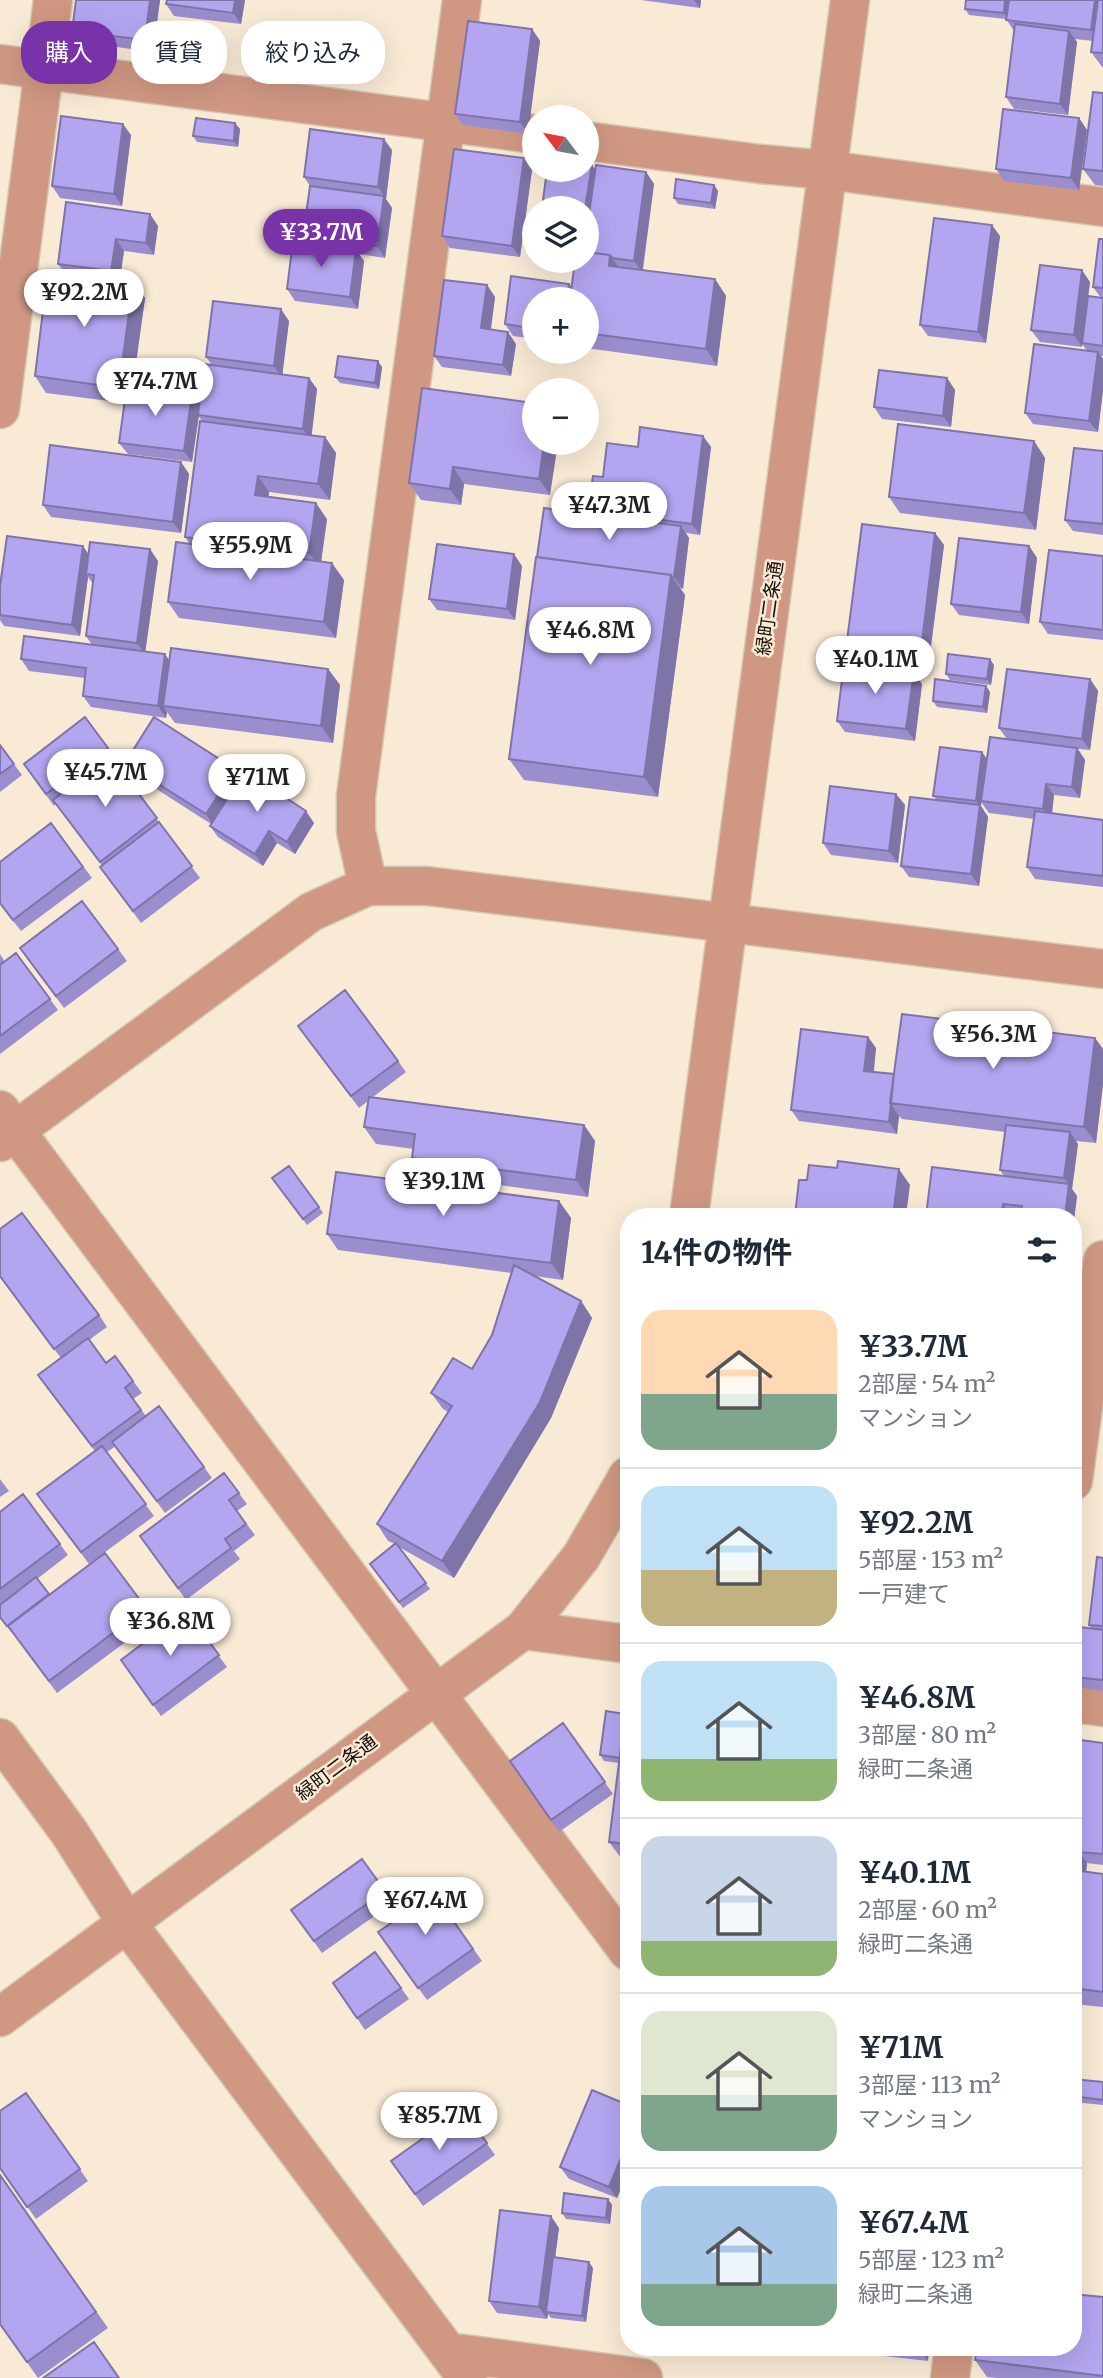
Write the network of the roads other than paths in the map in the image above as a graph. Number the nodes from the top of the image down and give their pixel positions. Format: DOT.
graph roads {
  1 [pos="52,0"];
  2 [pos="462,0"];
  3 [pos="850,0"];
  4 [pos="50,21"];
  5 [pos="0,64"];
  6 [pos="21,66"];
  7 [pos="117,79"];
  8 [pos="42,84"];
  9 [pos="446,122"];
  10 [pos="522,132"];
  11 [pos="599,143"];
  12 [pos="827,170"];
  13 [pos="1103,207"];
  14 [pos="0,409"];
  15 [pos="368,886"];
  16 [pos="726,924"];
  17 [pos="1103,969"];
  18 [pos="5,1128"];
  19 [pos="690,1208"];
  20 [pos="1103,1260"];
  21 [pos="1082,1415"];
  22 [pos="620,1490"];
  23 [pos="523,1630"];
  24 [pos="620,1643"];
  25 [pos="436,1693"];
  26 [pos="1082,1704"];
  27 [pos="1103,1707"];
  28 [pos="0,1738"];
  29 [pos="127,1923"];
  30 [pos="620,1940"];
  31 [pos="0,2017"];
  32 [pos="953,2356"];
  33 [pos="458,2365"];
  34 [pos="643,2378"];
  35 [pos="950,2378"];
  1 -- 4 [label="street"];
  2 -- 9 [label="street"];
  3 -- 12 [label="street, 緑町二条通"];
  5 -- 6 [label="street"];
  7 -- 9 [label="street"];
  8 -- 14 [label="street"];
  9 -- 10 [label="street"];
  9 -- 15 [label="street"];
  11 -- 12 [label="street"];
  12 -- 13 [label="street"];
  12 -- 16 [label="street, 緑町二条通"];
  15 -- 16 [label="street"];
  15 -- 18 [label="street"];
  16 -- 17 [label="street"];
  16 -- 19 [label="street, 緑町二条通"];
  18 -- 25 [label="street"];
  20 -- 21 [label="street"];
  22 -- 23 [label="street, 緑町二条通"];
  23 -- 24 [label="street"];
  23 -- 25 [label="street, 緑町二条通"];
  25 -- 29 [label="street, 緑町二条通"];
  25 -- 30 [label="street"];
  26 -- 27 [label="street"];
  28 -- 29 [label="street"];
  29 -- 31 [label="street, 緑町二条通"];
  29 -- 33 [label="street"];
  32 -- 35 [label="street"];
  33 -- 34 [label="street"];
}
